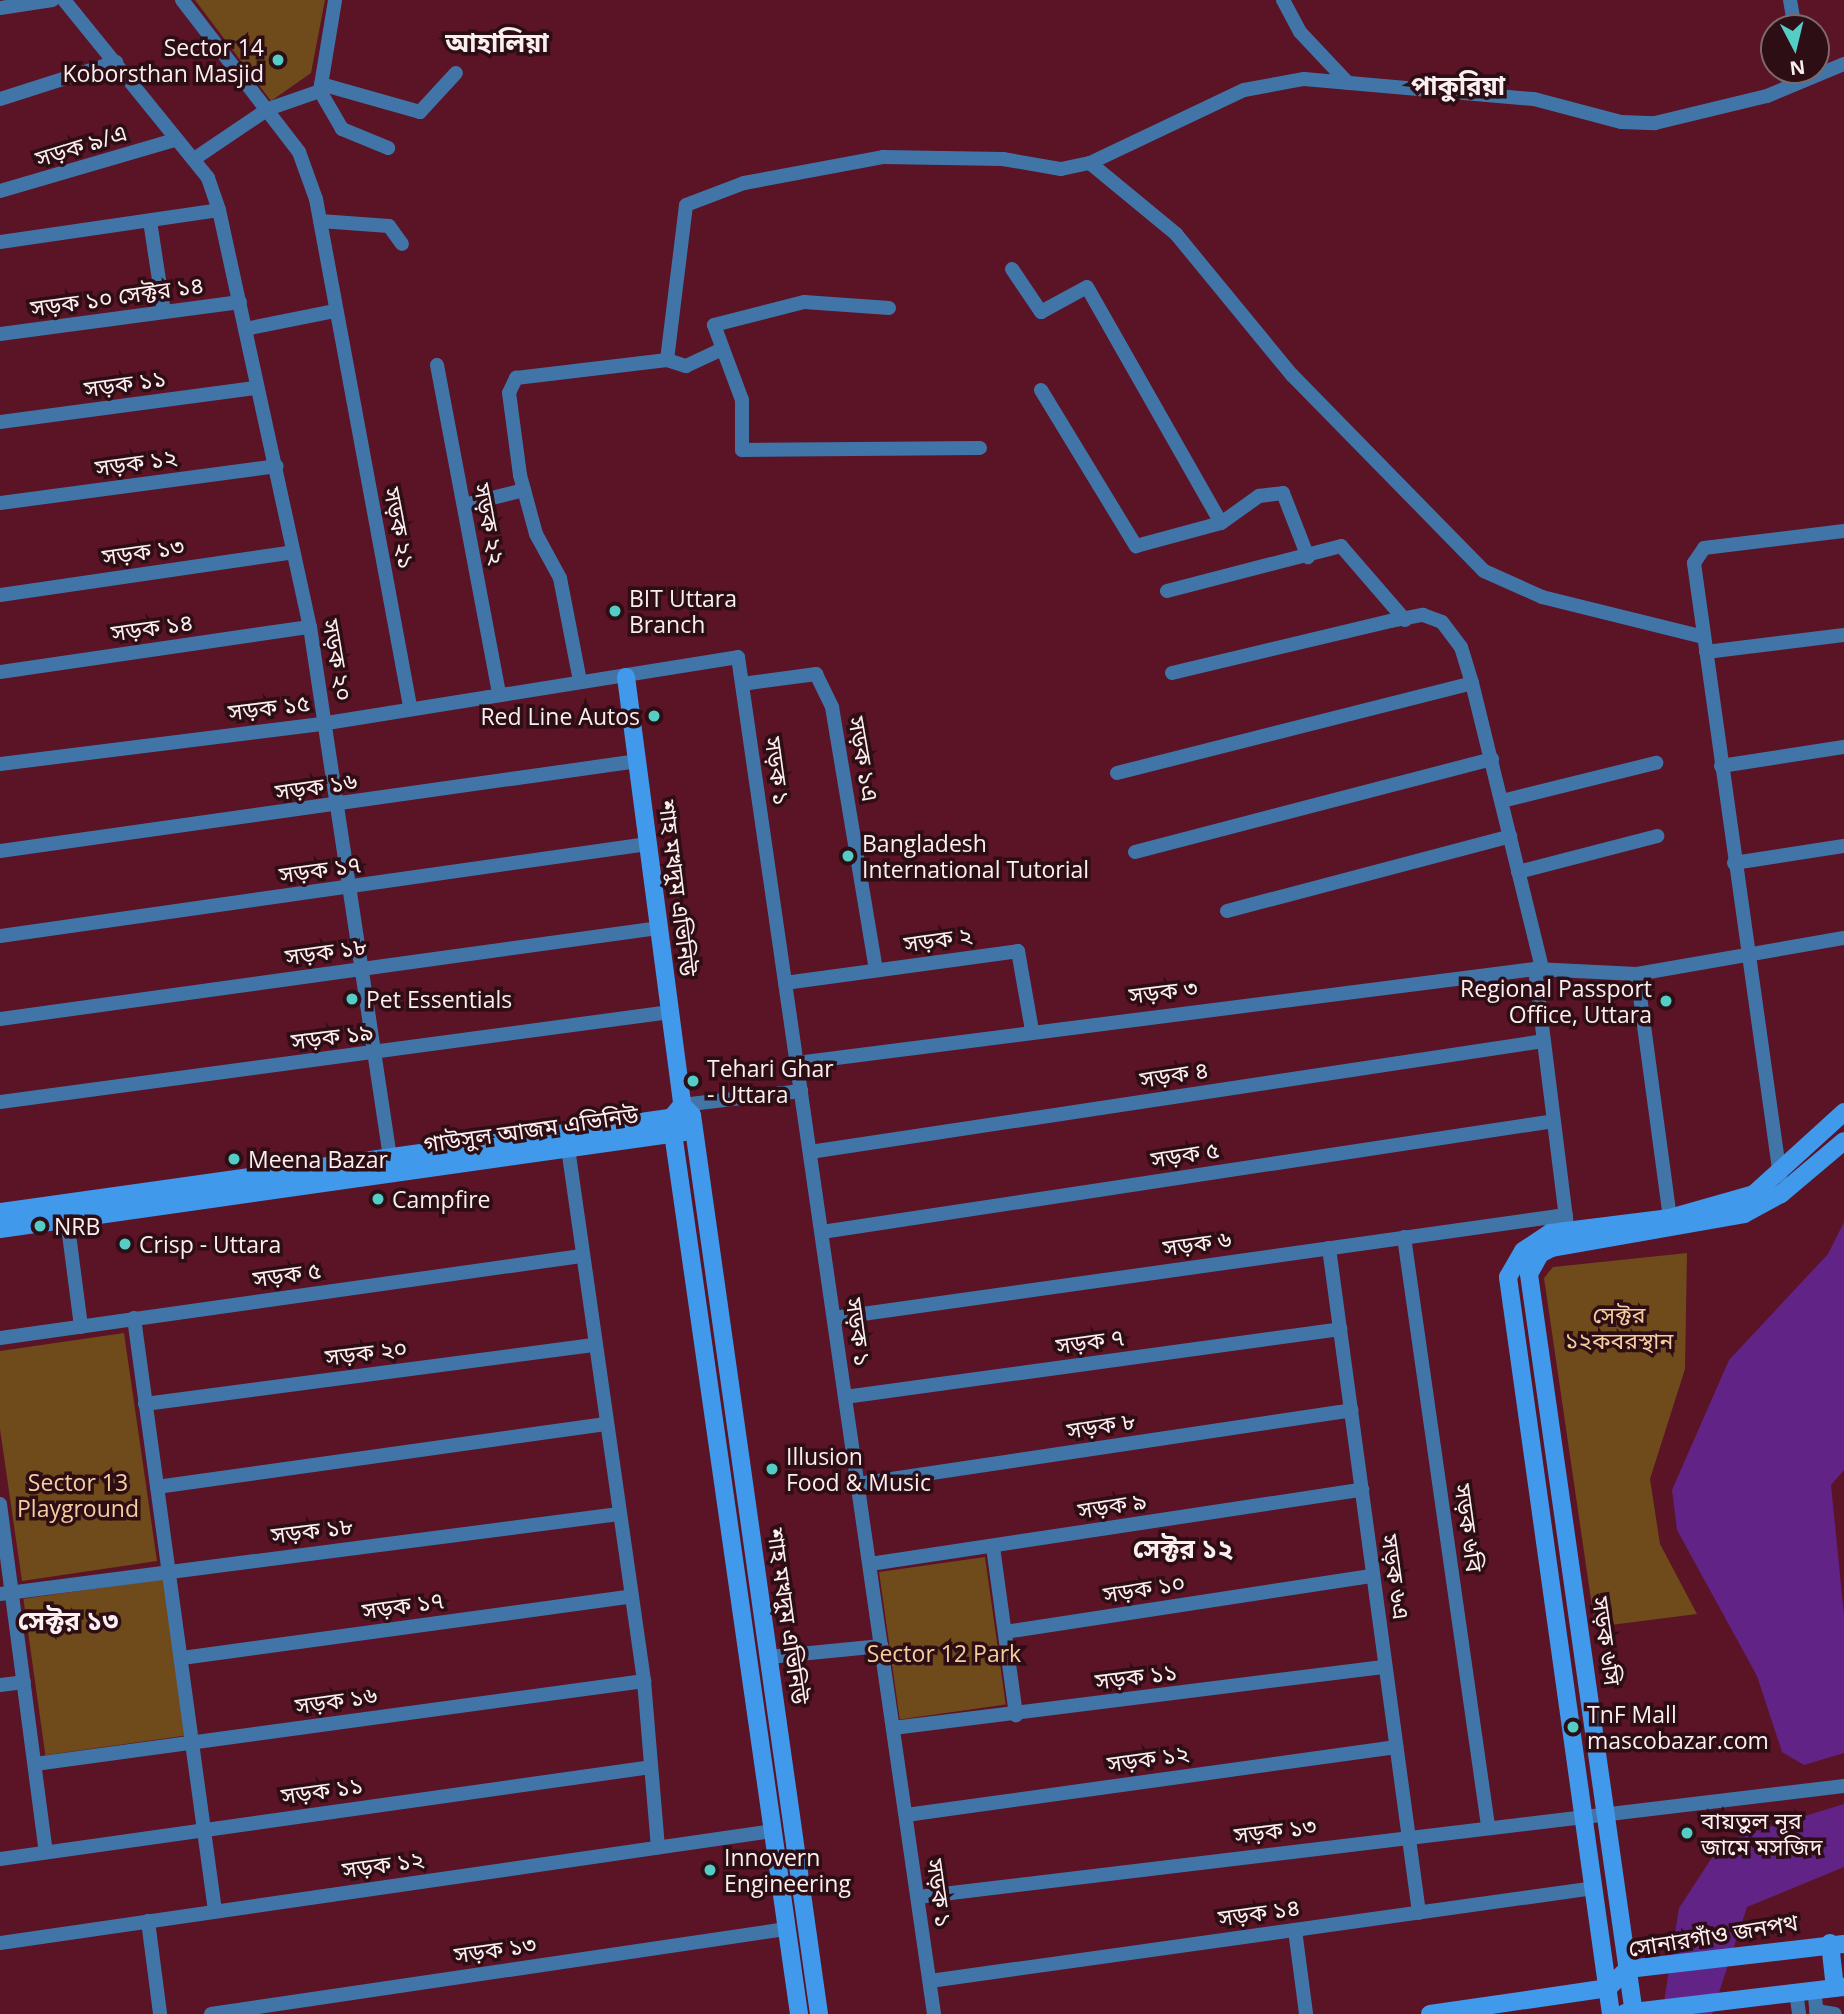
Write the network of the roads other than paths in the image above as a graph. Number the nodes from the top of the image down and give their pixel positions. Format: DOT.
graph roads {
  1 [pos="52,0"];
  2 [pos="64,0"];
  3 [pos="182,0"];
  4 [pos="335,0"];
  5 [pos="1283,0"];
  6 [pos="0,8"];
  7 [pos="116,62"];
  8 [pos="456,73"];
  9 [pos="1348,83"];
  10 [pos="1786,84"];
  11 [pos="320,87"];
  12 [pos="0,99"];
  13 [pos="268,109"];
  14 [pos="174,140"];
  15 [pos="387,148"];
  16 [pos="194,159"];
  17 [pos="1090,163"];
  18 [pos="0,191"];
  19 [pos="219,210"];
  20 [pos="150,221"];
  21 [pos="320,221"];
  22 [pos="0,242"];
  23 [pos="402,244"];
  24 [pos="1012,269"];
  25 [pos="240,302"];
  26 [pos="889,308"];
  27 [pos="335,311"];
  28 [pos="164,312"];
  29 [pos="245,329"];
  30 [pos="0,334"];
  31 [pos="721,349"];
  32 [pos="667,360"];
  33 [pos="437,365"];
  34 [pos="255,388"];
  35 [pos="1041,390"];
  36 [pos="0,422"];
  37 [pos="980,448"];
  38 [pos="277,466"];
  39 [pos="524,490"];
  40 [pos="0,503"];
  41 [pos="464,505"];
  42 [pos="1221,523"];
  43 [pos="1844,531"];
  44 [pos="293,552"];
  45 [pos="1308,557"];
  46 [pos="1167,591"];
  47 [pos="0,595"];
  48 [pos="1405,620"];
  49 [pos="310,627"];
  50 [pos="1844,635"];
  51 [pos="1705,644"];
  52 [pos="738,657"];
  53 [pos="0,673"];
  54 [pos="1172,673"];
  55 [pos="626,677"];
  56 [pos="580,681"];
  57 [pos="1472,683"];
  58 [pos="742,684"];
  59 [pos="499,692"];
  60 [pos="410,706"];
  61 [pos="327,723"];
  62 [pos="1844,747"];
  63 [pos="1492,759"];
  64 [pos="638,761"];
  65 [pos="1656,763"];
  66 [pos="0,764"];
  67 [pos="1721,766"];
  68 [pos="1117,773"];
  69 [pos="1503,801"];
  70 [pos="338,806"];
  71 [pos="1510,836"];
  72 [pos="1657,836"];
  73 [pos="647,844"];
  74 [pos="1844,846"];
  75 [pos="0,851"];
  76 [pos="1135,852"];
  77 [pos="1734,863"];
  78 [pos="1518,872"];
  79 [pos="351,887"];
  80 [pos="1227,911"];
  81 [pos="657,928"];
  82 [pos="0,936"];
  83 [pos="1844,938"];
  84 [pos="1746,955"];
  85 [pos="360,969"];
  86 [pos="1538,969"];
  87 [pos="877,970"];
  88 [pos="1637,974"];
  89 [pos="785,983"];
  90 [pos="670,1012"];
  91 [pos="0,1019"];
  92 [pos="1032,1030"];
  93 [pos="1544,1041"];
  94 [pos="372,1054"];
  95 [pos="797,1063"];
  96 [pos="801,1091"];
  97 [pos="0,1102"];
  98 [pos="1844,1112"];
  99 [pos="683,1120"];
  100 [pos="1554,1121"];
  101 [pos="1844,1141"];
  102 [pos="568,1148"];
  103 [pos="810,1152"];
  104 [pos="390,1157"];
  105 [pos="1780,1176"];
  106 [pos="66,1211"];
  107 [pos="0,1212"];
  108 [pos="1670,1218"];
  109 [pos="1514,1222"];
  110 [pos="1567,1222"];
  111 [pos="0,1229"];
  112 [pos="822,1232"];
  113 [pos="1405,1237"];
  114 [pos="1329,1248"];
  115 [pos="581,1255"];
  116 [pos="1528,1259"];
  117 [pos="134,1318"];
  118 [pos="834,1318"];
  119 [pos="81,1327"];
  120 [pos="1340,1329"];
  121 [pos="0,1338"];
  122 [pos="593,1345"];
  123 [pos="726,1359"];
  124 [pos="705,1362"];
  125 [pos="845,1397"];
  126 [pos="145,1404"];
  127 [pos="1351,1410"];
  128 [pos="606,1424"];
  129 [pos="1553,1443"];
  130 [pos="1531,1445"];
  131 [pos="858,1484"];
  132 [pos="158,1487"];
  133 [pos="1362,1490"];
  134 [pos="0,1509"];
  135 [pos="619,1514"];
  136 [pos="993,1547"];
  137 [pos="870,1564"];
  138 [pos="171,1571"];
  139 [pos="1373,1576"];
  140 [pos="6,1593"];
  141 [pos="629,1597"];
  142 [pos="1005,1632"];
  143 [pos="881,1646"];
  144 [pos="769,1657"];
  145 [pos="182,1658"];
  146 [pos="1385,1667"];
  147 [pos="772,1678"];
  148 [pos="751,1680"];
  149 [pos="644,1681"];
  150 [pos="24,1682"];
  151 [pos="0,1685"];
  152 [pos="1016,1715"];
  153 [pos="893,1728"];
  154 [pos="193,1742"];
  155 [pos="1396,1747"];
  156 [pos="35,1764"];
  157 [pos="651,1767"];
  158 [pos="1844,1786"];
  159 [pos="1606,1811"];
  160 [pos="1583,1814"];
  161 [pos="906,1815"];
  162 [pos="1488,1826"];
  163 [pos="205,1830"];
  164 [pos="772,1831"];
  165 [pos="1408,1836"];
  166 [pos="658,1847"];
  167 [pos="46,1852"];
  168 [pos="0,1859"];
  169 [pos="799,1885"];
  170 [pos="780,1887"];
  171 [pos="1594,1888"];
  172 [pos="918,1897"];
  173 [pos="215,1911"];
  174 [pos="1419,1913"];
  175 [pos="148,1921"];
  176 [pos="786,1929"];
  177 [pos="1295,1930"];
  178 [pos="0,1942"];
  179 [pos="1837,1943"];
  180 [pos="1628,1969"];
  181 [pos="930,1981"];
  182 [pos="1839,1987"];
  183 [pos="1608,1988"];
  184 [pos="1814,1990"];
  185 [pos="1796,1993"];
  186 [pos="1630,2013"];
  187 [pos="1817,2013"];
  188 [pos="160,2014"];
  189 [pos="211,2014"];
  190 [pos="799,2014"];
  191 [pos="819,2014"];
  192 [pos="934,2014"];
  193 [pos="1306,2014"];
  194 [pos="1430,2014"];
  195 [pos="1611,2014"];
  196 [pos="1798,2014"];
  197 [pos="1835,2014"];
  1 -- 6 [label="street"];
  2 -- 7 [label="street, সড়ক ২০"];
  3 -- 13 [label="street, সড়ক ২১"];
  4 -- 11 [label="street"];
  5 -- 9 [label="street"];
  7 -- 12 [label="street"];
  7 -- 14 [label="street, সড়ক ২০"];
  8 -- 11 [label="street"];
  9 -- 10 [label="street"];
  9 -- 17 [label="street"];
  11 -- 13 [label="street"];
  11 -- 15 [label="street"];
  13 -- 16 [label="street"];
  13 -- 21 [label="street, সড়ক ২১"];
  14 -- 16 [label="street, সড়ক ২০"];
  14 -- 18 [label="street, সড়ক ৯/এ"];
  16 -- 19 [label="street, সড়ক ২০"];
  17 -- 32 [label="street"];
  17 -- 51 [label="street"];
  19 -- 20 [label="street"];
  19 -- 25 [label="street, সড়ক ২০"];
  20 -- 22 [label="street"];
  20 -- 28 [label="street"];
  21 -- 23 [label="street"];
  21 -- 27 [label="street, সড়ক ২১"];
  24 -- 42 [label="street"];
  25 -- 28 [label="street, সড়ক ১০ সেক্টর ১৪"];
  25 -- 29 [label="street, সড়ক ২০"];
  26 -- 31 [label="street"];
  27 -- 29 [label="street"];
  27 -- 60 [label="street, সড়ক ২১"];
  28 -- 30 [label="street, সড়ক ১০ সেক্টর ১৪"];
  29 -- 34 [label="street, সড়ক ২০"];
  31 -- 32 [label="street"];
  31 -- 37 [label="street"];
  32 -- 39 [label="street"];
  33 -- 41 [label="street, সড়ক ২২"];
  34 -- 36 [label="street, সড়ক ১১"];
  34 -- 38 [label="street, সড়ক ২০"];
  35 -- 42 [label="street"];
  38 -- 40 [label="street, সড়ক ১২"];
  38 -- 44 [label="street, সড়ক ২০"];
  39 -- 41 [label="street"];
  39 -- 56 [label="street"];
  41 -- 59 [label="street, সড়ক ২২"];
  42 -- 45 [label="street"];
  43 -- 51 [label="street"];
  44 -- 47 [label="street, সড়ক ১৩"];
  44 -- 49 [label="street, সড়ক ২০"];
  45 -- 46 [label="street"];
  45 -- 48 [label="street"];
  48 -- 54 [label="street"];
  48 -- 57 [label="street"];
  49 -- 53 [label="street, সড়ক ১৪"];
  49 -- 61 [label="street, সড়ক ২০"];
  50 -- 51 [label="street"];
  51 -- 67 [label="street"];
  52 -- 55 [label="street, সড়ক ১৫"];
  52 -- 58 [label="street, সড়ক ১"];
  55 -- 56 [label="street, সড়ক ১৫"];
  55 -- 64 [label="street, শাহ মখদুম এভিনিউ"];
  56 -- 59 [label="street, সড়ক ১৫"];
  57 -- 63 [label="street"];
  57 -- 68 [label="street"];
  58 -- 87 [label="street, সড়ক ১এ"];
  58 -- 89 [label="street, সড়ক ১"];
  59 -- 60 [label="street, সড়ক ১৫"];
  60 -- 61 [label="street, সড়ক ১৫"];
  61 -- 66 [label="street, সড়ক ১৫"];
  61 -- 70 [label="street, সড়ক ২০"];
  62 -- 67 [label="street"];
  63 -- 69 [label="street"];
  63 -- 76 [label="street"];
  64 -- 70 [label="street, সড়ক ১৬"];
  64 -- 73 [label="street, শাহ মখদুম এভিনিউ"];
  65 -- 69 [label="street"];
  67 -- 77 [label="street"];
  69 -- 71 [label="street"];
  70 -- 75 [label="street, সড়ক ১৬"];
  70 -- 79 [label="street, সড়ক ২০"];
  71 -- 78 [label="street"];
  71 -- 80 [label="street"];
  72 -- 78 [label="street"];
  73 -- 79 [label="street, সড়ক ১৭"];
  73 -- 81 [label="street, শাহ মখদুম এভিনিউ"];
  74 -- 77 [label="street"];
  77 -- 84 [label="street"];
  78 -- 86 [label="street"];
  79 -- 82 [label="street, সড়ক ১৭"];
  79 -- 85 [label="street, সড়ক ২০"];
  81 -- 85 [label="street, সড়ক ১৮"];
  81 -- 90 [label="street, শাহ মখদুম এভিনিউ"];
  83 -- 84 [label="street, সড়ক ৩"];
  84 -- 88 [label="street, সড়ক ৩"];
  84 -- 105 [label="street"];
  85 -- 91 [label="street, সড়ক ১৮"];
  85 -- 94 [label="street, সড়ক ২০"];
  86 -- 88 [label="street, সড়ক ৩"];
  86 -- 92 [label="street, সড়ক ৩"];
  86 -- 93 [label="street"];
  87 -- 89 [label="street, সড়ক ২"];
  87 -- 92 [label="street, সড়ক ২"];
  88 -- 108 [label="street"];
  89 -- 95 [label="street, সড়ক ১"];
  90 -- 94 [label="street, সড়ক ১৯"];
  90 -- 99 [label="street, শাহ মখদুম এভিনিউ"];
  92 -- 95 [label="street, সড়ক ৩"];
  93 -- 100 [label="street"];
  93 -- 103 [label="street, সড়ক ৪"];
  94 -- 97 [label="street, সড়ক ১৯"];
  94 -- 104 [label="street, সড়ক ২০"];
  95 -- 96 [label="street, সড়ক ১"];
  96 -- 99 [label="street"];
  96 -- 103 [label="street, সড়ক ১"];
  98 -- 105 [label="street"];
  99 -- 102 [label="street, গাউসুল আজম এভিনিউ"];
  99 -- 104 [label="street, গাউসুল আজম এভিনিউ"];
  99 -- 123 [label="street, শাহ মখদুম এভিনিউ"];
  99 -- 124 [label="street, শাহ মখদুম এভিনিউ"];
  100 -- 110 [label="street"];
  100 -- 112 [label="street, সড়ক ৫"];
  101 -- 116 [label="street"];
  102 -- 106 [label="street, গাউসুল আজম এভিনিউ"];
  102 -- 115 [label="street"];
  103 -- 112 [label="street, সড়ক ১"];
  104 -- 106 [label="street, গাউসুল আজম এভিনিউ"];
  105 -- 108 [label="street"];
  106 -- 107 [label="street, গাউসুল আজম এভিনিউ"];
  106 -- 111 [label="street, গাউসুল আজম এভিনিউ"];
  106 -- 119 [label="street"];
  108 -- 110 [label="street"];
  109 -- 110 [label="street, সড়ক ৬"];
  109 -- 113 [label="street, সড়ক ৬"];
  109 -- 116 [label="street"];
  110 -- 116 [label="street"];
  112 -- 118 [label="street, সড়ক ১"];
  113 -- 114 [label="street, সড়ক ৬"];
  113 -- 162 [label="street, সড়ক ৬বি"];
  114 -- 118 [label="street, সড়ক ৬"];
  114 -- 120 [label="street, সড়ক ৬এ"];
  115 -- 117 [label="street, সড়ক ৫"];
  115 -- 122 [label="street"];
  116 -- 129 [label="street, সড়ক ৬সি"];
  116 -- 130 [label="street, সড়ক ৬সি"];
  117 -- 119 [label="street, সড়ক ৫"];
  117 -- 126 [label="street"];
  118 -- 125 [label="street, সড়ক ১"];
  119 -- 121 [label="street, সড়ক ৫"];
  120 -- 125 [label="street, সড়ক ৭"];
  120 -- 127 [label="street, সড়ক ৬এ"];
  122 -- 126 [label="street, সড়ক ২০"];
  122 -- 128 [label="street"];
  123 -- 124 [label="street"];
  123 -- 144 [label="street, শাহ মখদুম এভিনিউ"];
  124 -- 148 [label="street, শাহ মখদুম এভিনিউ"];
  125 -- 131 [label="street, সড়ক ১"];
  126 -- 132 [label="street"];
  127 -- 131 [label="street, সড়ক ৮"];
  127 -- 133 [label="street, সড়ক ৬এ"];
  128 -- 132 [label="street"];
  128 -- 135 [label="street"];
  129 -- 130 [label="street"];
  129 -- 159 [label="street, সড়ক ৬সি"];
  130 -- 160 [label="street, সড়ক ৬সি"];
  131 -- 137 [label="street, সড়ক ১"];
  132 -- 138 [label="street"];
  133 -- 136 [label="street, সড়ক ৯"];
  133 -- 139 [label="street, সড়ক ৬এ"];
  134 -- 140 [label="street"];
  135 -- 138 [label="street, সড়ক ১৮"];
  135 -- 141 [label="street"];
  136 -- 137 [label="street, সড়ক ৯"];
  136 -- 142 [label="street"];
  137 -- 143 [label="street, সড়ক ১"];
  138 -- 140 [label="street, সড়ক ১৮"];
  138 -- 145 [label="street"];
  139 -- 142 [label="street, সড়ক ১০"];
  139 -- 146 [label="street, সড়ক ৬এ"];
  140 -- 150 [label="street"];
  141 -- 145 [label="street, সড়ক ১৭"];
  141 -- 149 [label="street"];
  142 -- 152 [label="street"];
  143 -- 144 [label="street"];
  143 -- 153 [label="street, সড়ক ১"];
  144 -- 147 [label="street, শাহ মখদুম এভিনিউ"];
  145 -- 154 [label="street"];
  146 -- 152 [label="street, সড়ক ১১"];
  146 -- 155 [label="street, সড়ক ৬এ"];
  147 -- 148 [label="street"];
  147 -- 169 [label="street, শাহ মখদুম এভিনিউ"];
  148 -- 164 [label="street, শাহ মখদুম এভিনিউ"];
  149 -- 154 [label="street, সড়ক ১৬"];
  149 -- 157 [label="street"];
  150 -- 151 [label="street"];
  150 -- 156 [label="street"];
  152 -- 153 [label="street, সড়ক ১১"];
  153 -- 161 [label="street, সড়ক ১"];
  154 -- 156 [label="street, সড়ক ১৬"];
  154 -- 163 [label="street"];
  155 -- 161 [label="street, সড়ক ১২"];
  155 -- 165 [label="street, সড়ক ৬এ"];
  156 -- 167 [label="street"];
  157 -- 163 [label="street, সড়ক ১১"];
  157 -- 166 [label="street"];
  158 -- 159 [label="street, সড়ক ১৩"];
  159 -- 160 [label="street, সড়ক ১৩"];
  159 -- 180 [label="street, সড়ক ৬সি"];
  160 -- 162 [label="street, সড়ক ১৩"];
  160 -- 171 [label="street, সড়ক ৬সি"];
  161 -- 172 [label="street, সড়ক ১"];
  162 -- 165 [label="street, সড়ক ১৩"];
  163 -- 167 [label="street, সড়ক ১১"];
  163 -- 173 [label="street"];
  164 -- 166 [label="street, সড়ক ১২"];
  164 -- 170 [label="street, শাহ মখদুম এভিনিউ"];
  165 -- 172 [label="street, সড়ক ১৩"];
  165 -- 174 [label="street, সড়ক ৬এ"];
  166 -- 173 [label="street, সড়ক ১২"];
  167 -- 168 [label="street, সড়ক ১১"];
  169 -- 170 [label="street"];
  169 -- 191 [label="street, শাহ মখদুম এভিনিউ"];
  170 -- 176 [label="street, শাহ মখদুম এভিনিউ"];
  171 -- 174 [label="street, সড়ক ১৪"];
  171 -- 183 [label="street, সড়ক ৬সি"];
  172 -- 181 [label="street, সড়ক ১"];
  173 -- 175 [label="street, সড়ক ১২"];
  174 -- 177 [label="street, সড়ক ১৪"];
  175 -- 178 [label="street, সড়ক ১২"];
  175 -- 188 [label="street"];
  176 -- 189 [label="street, সড়ক ১৩"];
  176 -- 190 [label="street, শাহ মখদুম এভিনিউ"];
  177 -- 181 [label="street, সড়ক ১৪"];
  177 -- 193 [label="street"];
  179 -- 180 [label="street, সোনারগাঁও জনপথ"];
  179 -- 182 [label="street"];
  180 -- 183 [label="street, সোনারগাঁও জনপথ"];
  180 -- 186 [label="street, সড়ক ৬সি"];
  181 -- 192 [label="street, সড়ক ১"];
  182 -- 184 [label="street"];
  183 -- 194 [label="street"];
  183 -- 195 [label="street, সড়ক ৬সি"];
  184 -- 185 [label="street"];
  184 -- 187 [label="street"];
  185 -- 186 [label="street"];
  185 -- 196 [label="street"];
  187 -- 197 [label="street"];
}
